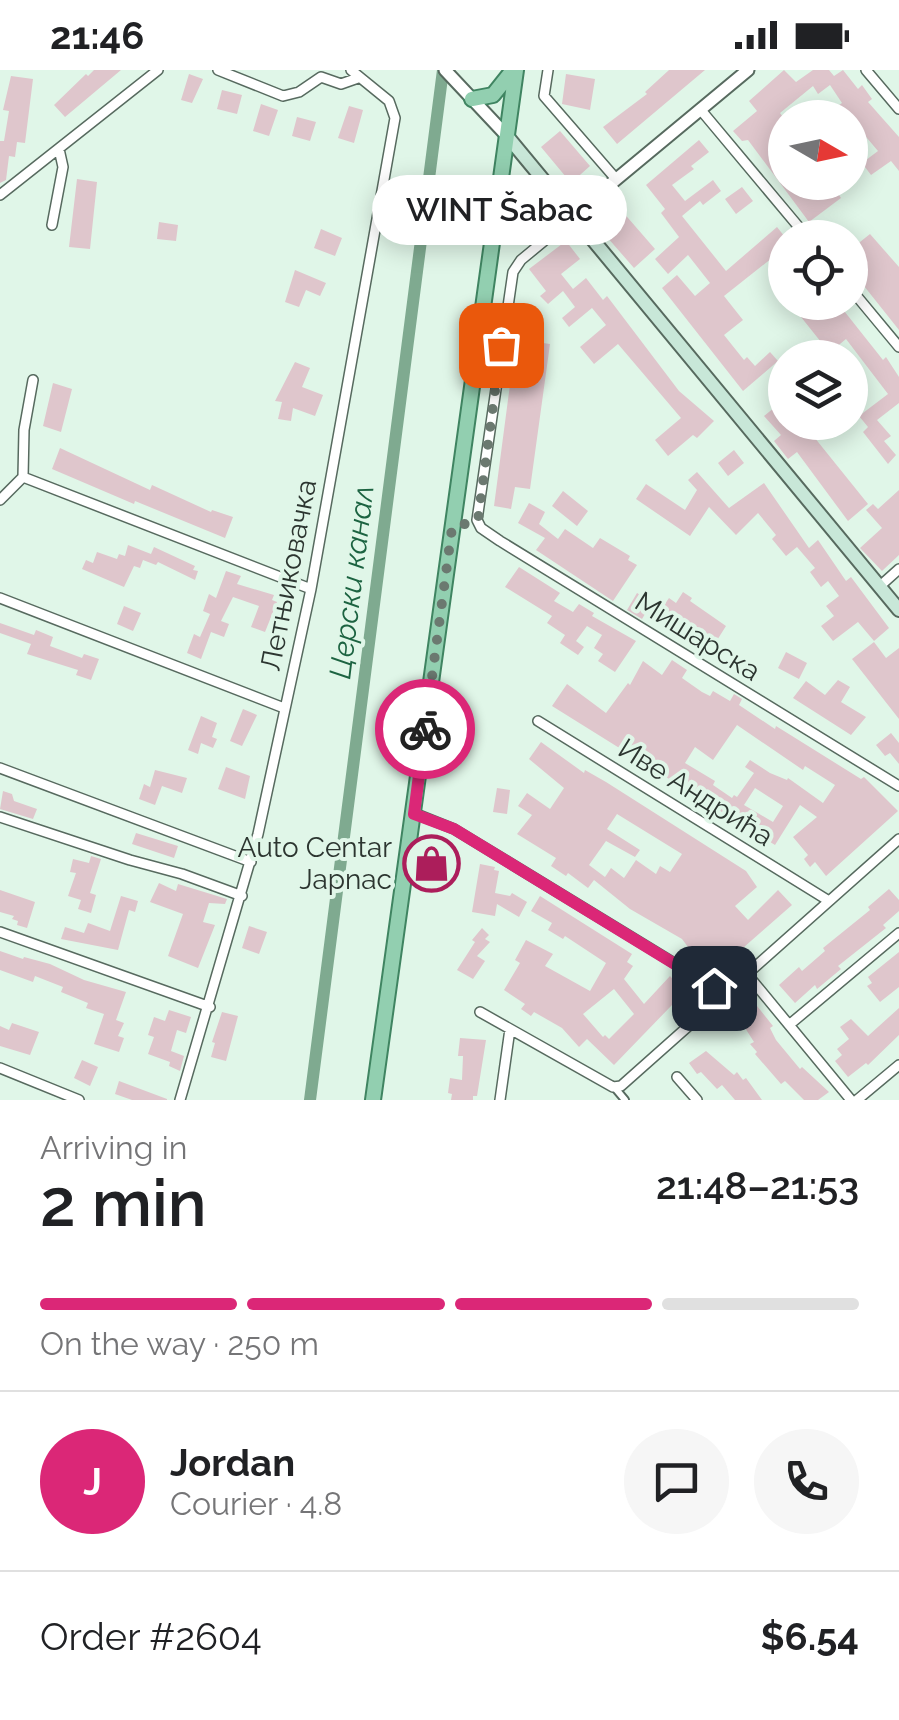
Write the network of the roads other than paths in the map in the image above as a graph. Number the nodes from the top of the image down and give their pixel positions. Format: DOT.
graph roads {
  1 [pos="158,70"];
  2 [pos="218,70"];
  3 [pos="444,70"];
  4 [pos="514,70"];
  5 [pos="548,70"];
  6 [pos="748,70"];
  7 [pos="866,70"];
  8 [pos="354,74"];
  9 [pos="469,97"];
  10 [pos="700,109"];
  11 [pos="899,110"];
  12 [pos="507,136"];
  13 [pos="60,149"];
  14 [pos="616,179"];
  15 [pos="0,195"];
  16 [pos="559,198"];
  17 [pos="572,216"];
  18 [pos="793,220"];
  19 [pos="52,225"];
  20 [pos="494,228"];
  21 [pos="868,309"];
  22 [pos="899,346"];
  23 [pos="33,380"];
  24 [pos="23,477"];
  25 [pos="0,500"];
  26 [pos="478,520"];
  27 [pos="452,528"];
  28 [pos="899,569"];
  29 [pos="880,586"];
  30 [pos="311,589"];
  31 [pos="0,598"];
  32 [pos="899,610"];
  33 [pos="284,708"];
  34 [pos="538,721"];
  35 [pos="0,768"];
  36 [pos="899,786"];
  37 [pos="414,814"];
  38 [pos="0,818"];
  39 [pos="899,839"];
  40 [pos="251,862"];
  41 [pos="242,896"];
  42 [pos="829,901"];
  43 [pos="0,932"];
  44 [pos="899,934"];
  45 [pos="747,974"];
  46 [pos="724,994"];
  47 [pos="210,1007"];
  48 [pos="480,1012"];
  49 [pos="790,1025"];
  50 [pos="510,1029"];
  51 [pos="899,1065"];
  52 [pos="0,1068"];
  53 [pos="678,1077"];
  54 [pos="615,1088"];
  55 [pos="79,1100"];
  56 [pos="180,1100"];
  57 [pos="373,1100"];
  58 [pos="500,1100"];
  59 [pos="625,1100"];
  60 [pos="696,1100"];
  61 [pos="854,1100"];
  1 -- 13 [label="street"];
  2 -- 8 [label="street"];
  3 -- 9 [label="street"];
  4 -- 9 [label="main road"];
  4 -- 12 [label="main road"];
  5 -- 14 [label="street"];
  6 -- 10 [label="street"];
  7 -- 11 [label="street"];
  8 -- 30 [label="street, Летњиковачка"];
  9 -- 12 [label="street"];
  10 -- 14 [label="street"];
  10 -- 18 [label="street"];
  12 -- 16 [label="main road"];
  12 -- 20 [label="main road"];
  13 -- 15 [label="street"];
  13 -- 19 [label="street"];
  14 -- 17 [label="street"];
  16 -- 17 [label="main road"];
  16 -- 20 [label="main road"];
  17 -- 26 [label="street"];
  17 -- 29 [label="main road"];
  20 -- 27 [label="main road"];
  21 -- 22 [label="street"];
  23 -- 24 [label="street"];
  24 -- 25 [label="street"];
  24 -- 30 [label="street"];
  26 -- 27 [label="street"];
  26 -- 36 [label="street, Мишарска"];
  27 -- 37 [label="main road"];
  28 -- 29 [label="street"];
  29 -- 32 [label="main road"];
  30 -- 33 [label="street, Летњиковачка"];
  31 -- 33 [label="street"];
  33 -- 40 [label="street, Летњиковачка"];
  34 -- 42 [label="street, Иве Андрића"];
  35 -- 40 [label="street"];
  37 -- 46 [label="street"];
  37 -- 57 [label="main road"];
  38 -- 41 [label="street"];
  39 -- 42 [label="street"];
  40 -- 41 [label="street, Летњиковачка"];
  41 -- 47 [label="street, Летњиковачка"];
  42 -- 45 [label="street"];
  43 -- 47 [label="street"];
  44 -- 49 [label="street"];
  45 -- 46 [label="street"];
  45 -- 49 [label="street"];
  46 -- 54 [label="street"];
  47 -- 56 [label="street, Летњиковачка"];
  48 -- 50 [label="street"];
  49 -- 61 [label="street"];
  50 -- 54 [label="street"];
  50 -- 58 [label="street"];
  51 -- 61 [label="street"];
  52 -- 55 [label="street"];
  53 -- 60 [label="street"];
  54 -- 59 [label="street"];
}
